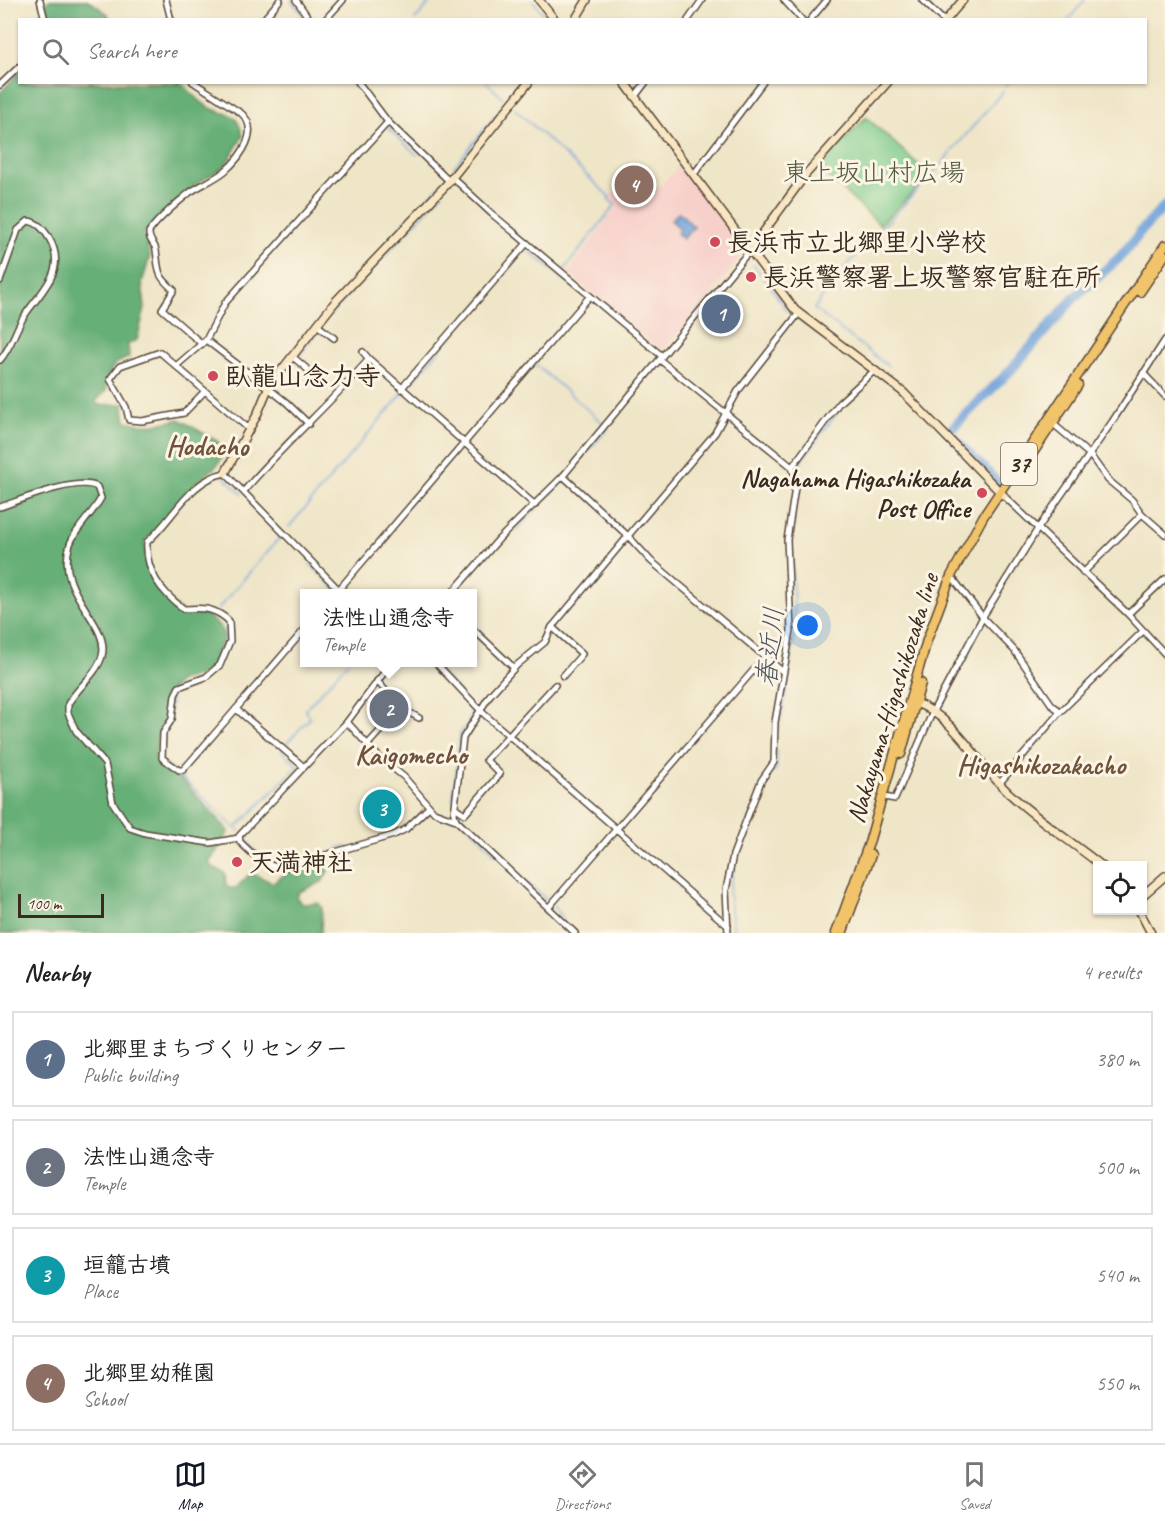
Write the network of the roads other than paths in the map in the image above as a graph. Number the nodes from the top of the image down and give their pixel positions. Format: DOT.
graph roads {
  1 [pos="40,0"];
  2 [pos="166,0"];
  3 [pos="280,0"];
  4 [pos="296,0"];
  5 [pos="343,0"];
  6 [pos="539,0"];
  7 [pos="587,0"];
  8 [pos="702,0"];
  9 [pos="784,0"];
  10 [pos="827,0"];
  11 [pos="922,0"];
  12 [pos="963,0"];
  13 [pos="44,18"];
  14 [pos="170,18"];
  15 [pos="265,18"];
  16 [pos="309,18"];
  17 [pos="327,18"];
  18 [pos="553,18"];
  19 [pos="576,18"];
  20 [pos="689,18"];
  21 [pos="800,18"];
  22 [pos="812,18"];
  23 [pos="942,18"];
  24 [pos="946,18"];
  25 [pos="18,68"];
  26 [pos="360,84"];
  27 [pos="527,84"];
  28 [pos="626,84"];
  29 [pos="644,84"];
  30 [pos="762,84"];
  31 [pos="886,84"];
  32 [pos="0,85"];
  33 [pos="204,85"];
  34 [pos="636,95"];
  35 [pos="388,122"];
  36 [pos="694,174"];
  37 [pos="450,179"];
  38 [pos="527,243"];
  39 [pos="1165,245"];
  40 [pos="751,249"];
  41 [pos="1164,261"];
  42 [pos="0,281"];
  43 [pos="590,296"];
  44 [pos="799,313"];
  45 [pos="317,325"];
  46 [pos="334,339"];
  47 [pos="1165,340"];
  48 [pos="204,342"];
  49 [pos="363,352"];
  50 [pos="661,358"];
  51 [pos="295,359"];
  52 [pos="369,359"];
  53 [pos="0,360"];
  54 [pos="176,366"];
  55 [pos="875,370"];
  56 [pos="1143,373"];
  57 [pos="320,381"];
  58 [pos="268,388"];
  59 [pos="401,388"];
  60 [pos="204,393"];
  61 [pos="1165,396"];
  62 [pos="728,412"];
  63 [pos="1051,421"];
  64 [pos="309,424"];
  65 [pos="247,428"];
  66 [pos="464,442"];
  67 [pos="1090,455"];
  68 [pos="792,467"];
  69 [pos="223,473"];
  70 [pos="563,476"];
  71 [pos="244,491"];
  72 [pos="1002,494"];
  73 [pos="535,505"];
  74 [pos="0,507"];
  75 [pos="1142,514"];
  76 [pos="1036,530"];
  77 [pos="1165,534"];
  78 [pos="628,536"];
  79 [pos="1083,573"];
  80 [pos="953,577"];
  81 [pos="1165,579"];
  82 [pos="336,589"];
  83 [pos="342,589"];
  84 [pos="455,589"];
  85 [pos="1128,614"];
  86 [pos="983,617"];
  87 [pos="552,627"];
  88 [pos="1142,632"];
  89 [pos="477,633"];
  90 [pos="300,635"];
  91 [pos="1165,654"];
  92 [pos="764,658"];
  93 [pos="389,667"];
  94 [pos="439,667"];
  95 [pos="514,668"];
  96 [pos="782,671"];
  97 [pos="563,676"];
  98 [pos="377,681"];
  99 [pos="555,685"];
  100 [pos="913,702"];
  101 [pos="401,708"];
  102 [pos="236,709"];
  103 [pos="478,709"];
  104 [pos="933,711"];
  105 [pos="1060,711"];
  106 [pos="419,718"];
  107 [pos="347,722"];
  108 [pos="509,735"];
  109 [pos="368,744"];
  110 [pos="304,767"];
  111 [pos="999,784"];
  112 [pos="886,798"];
  113 [pos="429,807"];
  114 [pos="456,808"];
  115 [pos="456,820"];
  116 [pos="616,829"];
  117 [pos="239,838"];
  118 [pos="1096,861"];
  119 [pos="1165,876"];
  120 [pos="1147,892"];
  121 [pos="549,907"];
  122 [pos="1142,915"];
  123 [pos="728,930"];
  124 [pos="575,933"];
  125 [pos="836,933"];
  126 [pos="842,933"];
  127 [pos="1151,933"];
  1 -- 13 [label="street"];
  2 -- 14 [label="street"];
  3 -- 15 [label="street"];
  4 -- 16 [label="street"];
  5 -- 17 [label="street"];
  6 -- 18 [label="street"];
  7 -- 19 [label="street"];
  8 -- 20 [label="street"];
  9 -- 21 [label="street"];
  10 -- 22 [label="street"];
  11 -- 23 [label="street"];
  12 -- 24 [label="street"];
  25 -- 32 [label="street"];
  26 -- 35 [label="street"];
  27 -- 37 [label="street"];
  28 -- 34 [label="street"];
  29 -- 34 [label="street"];
  30 -- 36 [label="street"];
  31 -- 40 [label="street"];
  33 -- 48 [label="street"];
  34 -- 36 [label="street"];
  35 -- 37 [label="street"];
  35 -- 48 [label="street"];
  36 -- 40 [label="street"];
  37 -- 38 [label="street"];
  37 -- 45 [label="street"];
  38 -- 43 [label="street"];
  38 -- 59 [label="street"];
  39 -- 63 [label="main road, Nakayama-Higashikozaka line / 37"];
  40 -- 44 [label="street"];
  40 -- 50 [label="street"];
  41 -- 63 [label="main road, Nakayama-Higashikozaka line / 37"];
  42 -- 53 [label="street"];
  43 -- 50 [label="street"];
  43 -- 66 [label="street"];
  44 -- 55 [label="street"];
  44 -- 62 [label="street"];
  45 -- 46 [label="street"];
  45 -- 51 [label="street"];
  47 -- 56 [label="street"];
  48 -- 54 [label="street"];
  48 -- 58 [label="street"];
  49 -- 52 [label="street"];
  50 -- 62 [label="street"];
  50 -- 70 [label="street"];
  51 -- 57 [label="street"];
  51 -- 58 [label="street"];
  52 -- 59 [label="street"];
  52 -- 64 [label="street"];
  54 -- 60 [label="street"];
  54 -- 60 [label="street"];
  55 -- 68 [label="street"];
  55 -- 72 [label="street"];
  56 -- 61 [label="street"];
  56 -- 67 [label="street"];
  58 -- 64 [label="street"];
  58 -- 65 [label="street"];
  59 -- 66 [label="street"];
  60 -- 65 [label="street"];
  62 -- 68 [label="street"];
  62 -- 78 [label="street"];
  63 -- 67 [label="street"];
  63 -- 72 [label="main road, Nakayama-Higashikozaka line / 37"];
  64 -- 71 [label="street"];
  65 -- 69 [label="street"];
  66 -- 73 [label="street"];
  66 -- 83 [label="street"];
  67 -- 75 [label="street"];
  67 -- 76 [label="street"];
  68 -- 96 [label="street"];
  69 -- 71 [label="street"];
  69 -- 102 [label="street"];
  70 -- 73 [label="street"];
  70 -- 78 [label="street"];
  71 -- 82 [label="street"];
  72 -- 76 [label="street"];
  72 -- 80 [label="main road, Nakayama-Higashikozaka line / 37"];
  73 -- 84 [label="street"];
  74 -- 117 [label="street"];
  75 -- 77 [label="street"];
  75 -- 79 [label="street"];
  76 -- 79 [label="street"];
  76 -- 86 [label="street"];
  78 -- 87 [label="street"];
  78 -- 92 [label="street"];
  79 -- 85 [label="street"];
  80 -- 86 [label="street"];
  80 -- 100 [label="main road, Nakayama-Higashikozaka line / 37"];
  81 -- 85 [label="street"];
  85 -- 88 [label="street"];
  86 -- 104 [label="street"];
  86 -- 105 [label="street"];
  87 -- 95 [label="street"];
  87 -- 97 [label="street"];
  88 -- 91 [label="street"];
  88 -- 105 [label="street"];
  89 -- 95 [label="street"];
  90 -- 102 [label="street"];
  92 -- 96 [label="street"];
  92 -- 116 [label="street"];
  93 -- 98 [label="street"];
  94 -- 103 [label="street"];
  95 -- 103 [label="street"];
  96 -- 123 [label="street"];
  98 -- 101 [label="street"];
  98 -- 107 [label="street"];
  99 -- 108 [label="street"];
  100 -- 104 [label="street"];
  100 -- 112 [label="main road, Nakayama-Higashikozaka line / 37"];
  101 -- 106 [label="street"];
  101 -- 109 [label="street"];
  102 -- 110 [label="street"];
  103 -- 108 [label="street"];
  103 -- 114 [label="street"];
  104 -- 111 [label="street"];
  104 -- 112 [label="street"];
  105 -- 111 [label="street"];
  107 -- 109 [label="street"];
  107 -- 110 [label="street"];
  108 -- 114 [label="street"];
  108 -- 116 [label="street"];
  109 -- 113 [label="street"];
  110 -- 117 [label="street"];
  111 -- 118 [label="street"];
  112 -- 125 [label="main road, Nakayama-Higashikozaka line / 37"];
  112 -- 126 [label="main road, Nakayama-Higashikozaka line / 37"];
  113 -- 115 [label="street"];
  113 -- 117 [label="street"];
  114 -- 115 [label="street"];
  115 -- 121 [label="street"];
  116 -- 121 [label="street"];
  116 -- 123 [label="street"];
  119 -- 120 [label="street"];
  121 -- 124 [label="street"];
  122 -- 127 [label="street"];
}
